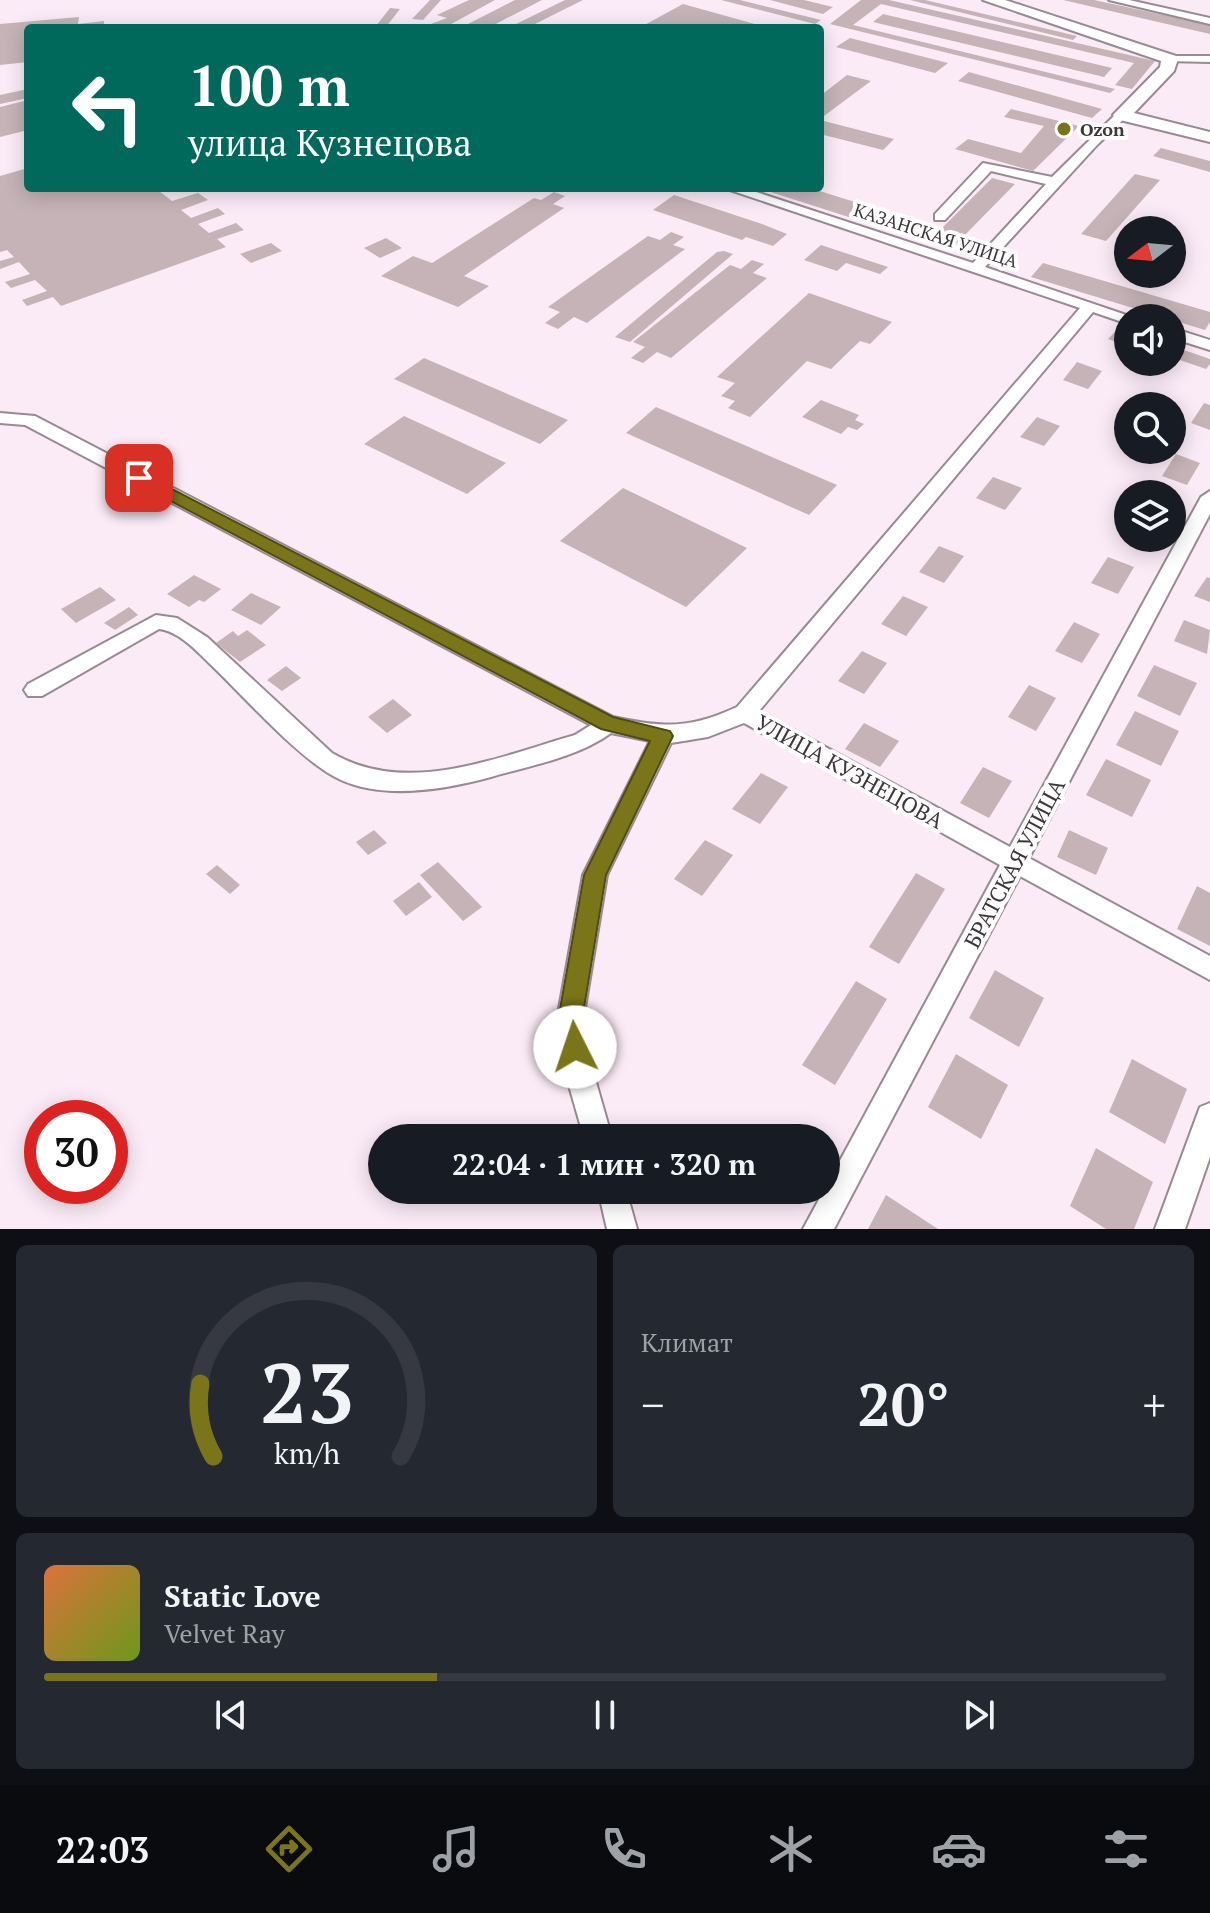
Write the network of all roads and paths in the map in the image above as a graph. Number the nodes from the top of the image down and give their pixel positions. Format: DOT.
graph roads {
  1 [pos="990,0"];
  2 [pos="1114,0"];
  3 [pos="1210,21"];
  4 [pos="1210,59"];
  5 [pos="1169,63"];
  6 [pos="1122,115"];
  7 [pos="1210,137"];
  8 [pos="1055,182"];
  9 [pos="743,192"];
  10 [pos="940,217"];
  11 [pos="976,268"];
  12 [pos="1089,307"];
  13 [pos="1114,315"];
  14 [pos="1186,337"];
  15 [pos="1210,345"];
  16 [pos="3,412"];
  17 [pos="1210,497"];
  18 [pos="35,690"];
  19 [pos="745,713"];
  20 [pos="608,724"];
  21 [pos="663,736"];
  22 [pos="1014,861"];
  23 [pos="1210,969"];
  24 [pos="1210,1117"];
  25 [pos="594,1124"];
  26 [pos="616,1204"];
  27 [pos="622,1229"];
  28 [pos="818,1229"];
  29 [pos="1170,1229"];
  1 -- 5 [label="street"];
  2 -- 3 [label="street"];
  4 -- 5 [label="street"];
  5 -- 6 [label="street"];
  6 -- 7 [label="street"];
  6 -- 8 [label="street"];
  8 -- 10 [label="street"];
  8 -- 11 [label="street"];
  9 -- 11 [label="street, КАЗАНСКАЯ УЛИЦА"];
  11 -- 12 [label="street, КАЗАНСКАЯ УЛИЦА"];
  12 -- 13 [label="street, КАЗАНСКАЯ УЛИЦА"];
  12 -- 19 [label="street"];
  14 -- 15 [label="street"];
  16 -- 20 [label="street, УЛИЦА КУЗНЕЦОВА"];
  17 -- 22 [label="street, БРАТСКАЯ УЛИЦА"];
  18 -- 20 [label="street"];
  19 -- 21 [label="street, УЛИЦА КУЗНЕЦОВА"];
  19 -- 22 [label="street, УЛИЦА КУЗНЕЦОВА"];
  20 -- 21 [label="street, УЛИЦА КУЗНЕЦОВА"];
  21 -- 25 [label="street"];
  22 -- 23 [label="street, УЛИЦА КУЗНЕЦОВА"];
  22 -- 28 [label="street, БРАТСКАЯ УЛИЦА"];
  24 -- 29 [label="street"];
  26 -- 27 [label="street"];
}
